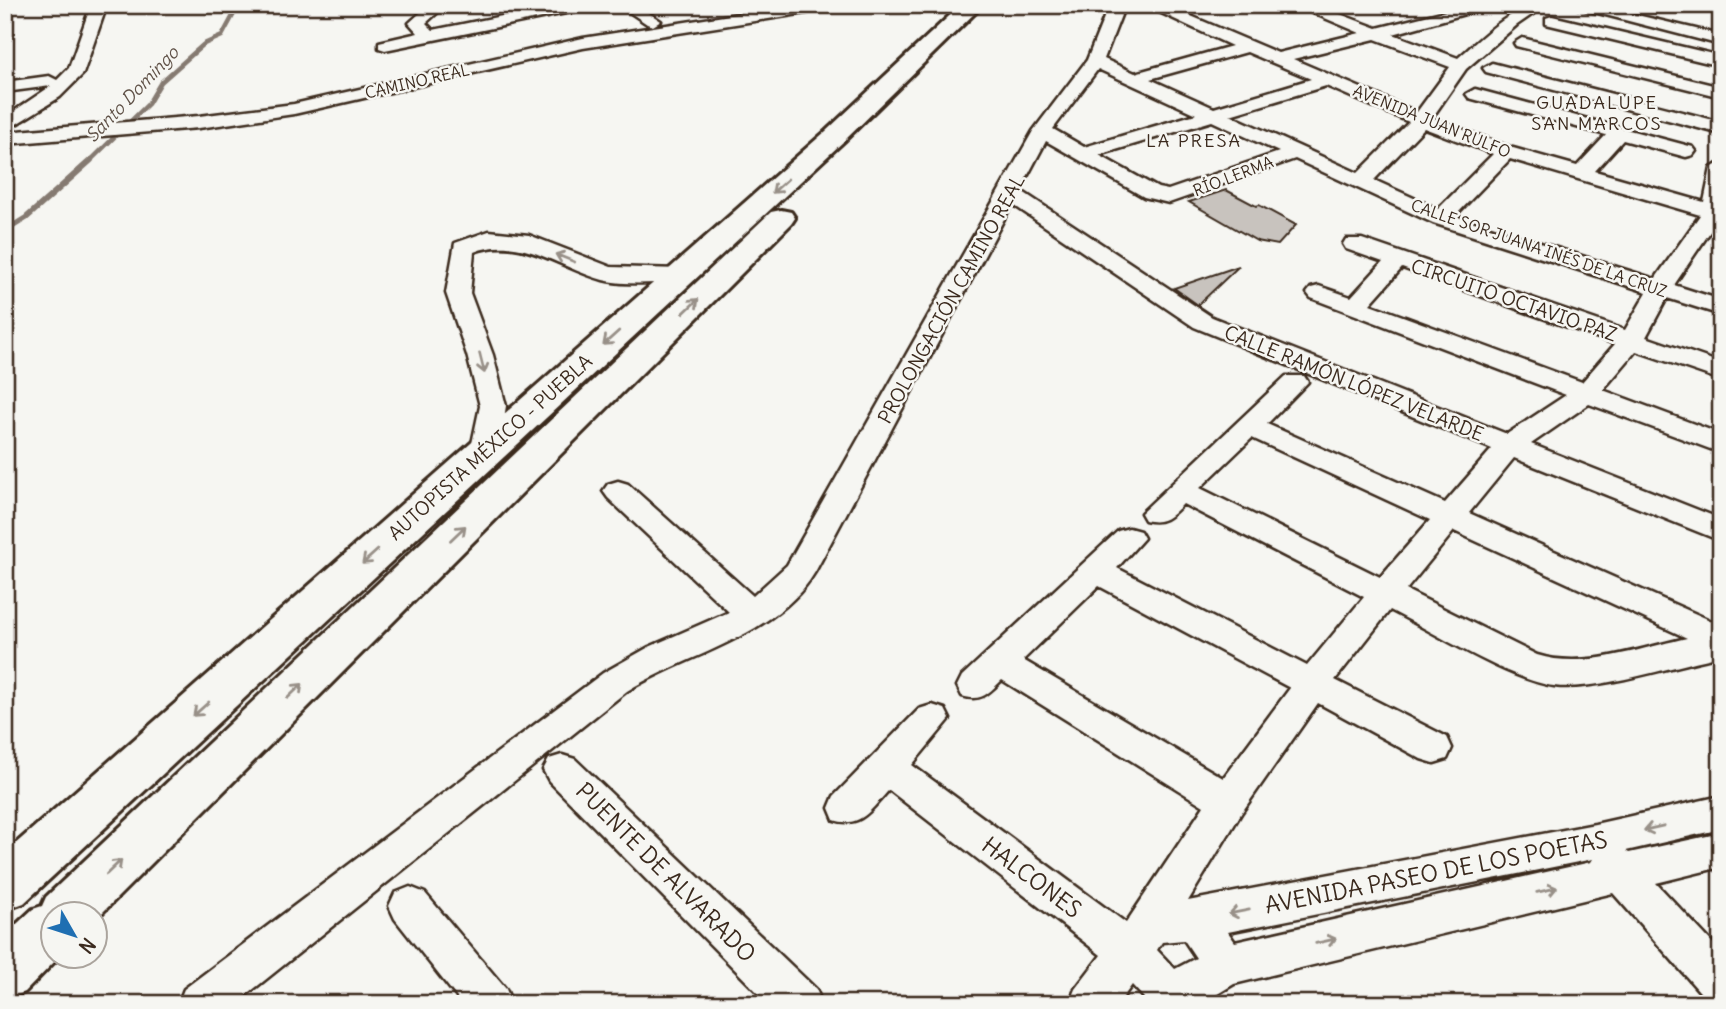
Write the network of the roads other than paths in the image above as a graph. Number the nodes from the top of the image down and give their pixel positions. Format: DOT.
graph roads {
  1 [pos="84,5"];
  2 [pos="100,5"];
  3 [pos="439,5"];
  4 [pos="581,5"];
  5 [pos="626,5"];
  6 [pos="766,5"];
  7 [pos="825,5"];
  8 [pos="973,5"];
  9 [pos="1000,5"];
  10 [pos="1117,5"];
  11 [pos="1151,5"];
  12 [pos="1490,5"];
  13 [pos="1497,5"];
  14 [pos="1537,6"];
  15 [pos="1586,6"];
  16 [pos="1313,7"];
  17 [pos="1512,13"];
  18 [pos="1721,19"];
  19 [pos="653,21"];
  20 [pos="1552,21"];
  21 [pos="1375,33"];
  22 [pos="1700,35"];
  23 [pos="430,36"];
  24 [pos="1721,40"];
  25 [pos="1522,43"];
  26 [pos="385,45"];
  27 [pos="1249,46"];
  28 [pos="1278,58"];
  29 [pos="1095,61"];
  30 [pos="1721,61"];
  31 [pos="1539,63"];
  32 [pos="1460,65"];
  33 [pos="1492,68"];
  34 [pos="1135,78"];
  35 [pos="1328,80"];
  36 [pos="49,81"];
  37 [pos="5,87"];
  38 [pos="1721,92"];
  39 [pos="1475,94"];
  40 [pos="1508,103"];
  41 [pos="1211,113"];
  42 [pos="5,114"];
  43 [pos="231,118"];
  44 [pos="1421,120"];
  45 [pos="5,125"];
  46 [pos="1721,128"];
  47 [pos="1041,131"];
  48 [pos="1619,133"];
  49 [pos="5,138"];
  50 [pos="1483,143"];
  51 [pos="1686,151"];
  52 [pos="1297,152"];
  53 [pos="1506,152"];
  54 [pos="1084,153"];
  55 [pos="1721,168"];
  56 [pos="1581,174"];
  57 [pos="1359,183"];
  58 [pos="1010,193"];
  59 [pos="1717,213"];
  60 [pos="1441,218"];
  61 [pos="1354,244"];
  62 [pos="1398,259"];
  63 [pos="680,276"];
  64 [pos="1660,289"];
  65 [pos="1319,293"];
  66 [pos="1355,306"];
  67 [pos="1721,308"];
  68 [pos="1631,341"];
  69 [pos="1721,372"];
  70 [pos="1295,382"];
  71 [pos="1586,394"];
  72 [pos="1249,426"];
  73 [pos="1721,444"];
  74 [pos="1510,445"];
  75 [pos="484,453"];
  76 [pos="1180,490"];
  77 [pos="618,491"];
  78 [pos="1156,513"];
  79 [pos="1450,518"];
  80 [pos="1721,531"];
  81 [pos="1129,538"];
  82 [pos="1095,570"];
  83 [pos="1385,593"];
  84 [pos="752,614"];
  85 [pos="1721,641"];
  86 [pos="1313,683"];
  87 [pos="932,719"];
  88 [pos="1434,748"];
  89 [pos="887,767"];
  90 [pos="562,771"];
  91 [pos="1228,801"];
  92 [pos="848,808"];
  93 [pos="1721,812"];
  94 [pos="1595,842"];
  95 [pos="1721,850"];
  96 [pos="1621,873"];
  97 [pos="5,886"];
  98 [pos="80,900"];
  99 [pos="410,906"];
  100 [pos="1194,920"];
  101 [pos="1140,937"];
  102 [pos="38,941"];
  103 [pos="5,973"];
  104 [pos="1721,984"];
  105 [pos="1186,990"];
  106 [pos="200,1004"];
  107 [pos="490,1004"];
  108 [pos="800,1004"];
  109 [pos="1091,1004"];
  1 -- 36 [label="street"];
  2 -- 45 [label="street"];
  3 -- 23 [label="street"];
  4 -- 23 [label="street"];
  5 -- 19 [label="street"];
  6 -- 19 [label="street"];
  7 -- 43 [label="street, CAMINO REAL"];
  8 -- 63 [label="highway, AUTOPISTA MÉXICO - PUEBLA, one-way"];
  98 -- 9 [label="highway, AUTOPISTA MÉXICO - PUEBLA, one-way"];
  10 -- 29 [label="street, PROLONGACIÓN CAMINO REAL"];
  11 -- 27 [label="street, AVENIDA JUAN RULFO"];
  12 -- 21 [label="street"];
  13 -- 17 [label="street"];
  14 -- 17 [label="street"];
  15 -- 22 [label="street"];
  16 -- 21 [label="street"];
  17 -- 32 [label="street"];
  18 -- 22 [label="street"];
  19 -- 43 [label="street"];
  20 -- 30 [label="street"];
  21 -- 28 [label="street"];
  21 -- 32 [label="street"];
  22 -- 24 [label="street"];
  23 -- 26 [label="street"];
  25 -- 31 [label="street"];
  27 -- 28 [label="street, AVENIDA JUAN RULFO"];
  27 -- 34 [label="street"];
  28 -- 35 [label="street, AVENIDA JUAN RULFO"];
  29 -- 34 [label="street, CALLE SOR JUANA INÉS DE LA CRUZ"];
  29 -- 47 [label="street, PROLONGACIÓN CAMINO REAL"];
  31 -- 33 [label="street"];
  31 -- 38 [label="street"];
  31 -- 46 [label="street"];
  32 -- 44 [label="street"];
  34 -- 41 [label="street, CALLE SOR JUANA INÉS DE LA CRUZ"];
  35 -- 41 [label="street"];
  35 -- 44 [label="street, AVENIDA JUAN RULFO"];
  36 -- 37 [label="street"];
  36 -- 42 [label="street"];
  39 -- 40 [label="street"];
  40 -- 48 [label="street"];
  40 -- 50 [label="street"];
  41 -- 52 [label="street, CALLE SOR JUANA INÉS DE LA CRUZ"];
  41 -- 54 [label="street"];
  43 -- 49 [label="street, CAMINO REAL"];
  44 -- 50 [label="street, AVENIDA JUAN RULFO"];
  44 -- 57 [label="street"];
  47 -- 54 [label="street"];
  47 -- 58 [label="street, PROLONGACIÓN CAMINO REAL"];
  48 -- 51 [label="street"];
  48 -- 56 [label="street"];
  50 -- 53 [label="street, AVENIDA JUAN RULFO"];
  52 -- 54 [label="street, RÍO LERMA"];
  52 -- 57 [label="street, CALLE SOR JUANA INÉS DE LA CRUZ"];
  53 -- 56 [label="street, AVENIDA JUAN RULFO"];
  53 -- 60 [label="street"];
  55 -- 59 [label="street"];
  56 -- 59 [label="street, AVENIDA JUAN RULFO"];
  57 -- 60 [label="street, CALLE SOR JUANA INÉS DE LA CRUZ"];
  58 -- 74 [label="street, CALLE RAMÓN LÓPEZ VELARDE"];
  58 -- 84 [label="street, PROLONGACIÓN CAMINO REAL"];
  59 -- 64 [label="street"];
  60 -- 64 [label="street, CALLE SOR JUANA INÉS DE LA CRUZ"];
  61 -- 62 [label="street, CIRCUITO OCTAVIO PAZ"];
  62 -- 66 [label="street, CIRCUITO OCTAVIO PAZ"];
  62 -- 68 [label="street, CIRCUITO OCTAVIO PAZ"];
  63 -- 75 [label="highway, AUTOPISTA MÉXICO - PUEBLA, one-way"];
  63 -- 75 [label="street, one-way"];
  64 -- 67 [label="street, CALLE SOR JUANA INÉS DE LA CRUZ"];
  64 -- 68 [label="street"];
  65 -- 66 [label="street"];
  66 -- 71 [label="street"];
  68 -- 69 [label="street, CIRCUITO OCTAVIO PAZ"];
  68 -- 71 [label="street"];
  70 -- 72 [label="street"];
  71 -- 73 [label="street"];
  71 -- 74 [label="street"];
  72 -- 76 [label="street"];
  72 -- 79 [label="street"];
  74 -- 79 [label="street"];
  74 -- 80 [label="street, CALLE RAMÓN LÓPEZ VELARDE"];
  75 -- 97 [label="highway, AUTOPISTA MÉXICO - PUEBLA, one-way"];
  76 -- 78 [label="street"];
  76 -- 83 [label="street"];
  77 -- 84 [label="street"];
  79 -- 83 [label="street"];
  79 -- 85 [label="street"];
  81 -- 82 [label="street"];
  82 -- 86 [label="street"];
  82 -- 91 [label="street"];
  83 -- 85 [label="street"];
  83 -- 86 [label="street"];
  84 -- 106 [label="street"];
  86 -- 88 [label="street"];
  86 -- 91 [label="street"];
  87 -- 89 [label="street"];
  89 -- 92 [label="street"];
  89 -- 101 [label="street, HALCONES"];
  90 -- 108 [label="street, PUENTE DE ALVARADO"];
  91 -- 101 [label="street"];
  93 -- 94 [label="street, AVENIDA PASEO DE LOS POETAS, one-way"];
  94 -- 96 [label="street"];
  94 -- 100 [label="street, AVENIDA PASEO DE LOS POETAS, one-way"];
  95 -- 96 [label="street, AVENIDA PASEO DE LOS POETAS"];
  96 -- 104 [label="street"];
  105 -- 96 [label="street, AVENIDA PASEO DE LOS POETAS, one-way"];
  99 -- 107 [label="street"];
  100 -- 101 [label="street, AVENIDA PASEO DE LOS POETAS"];
  100 -- 105 [label="street"];
  101 -- 105 [label="street, HALCONES"];
  101 -- 109 [label="street"];
  102 -- 103 [label="highway"];
}
